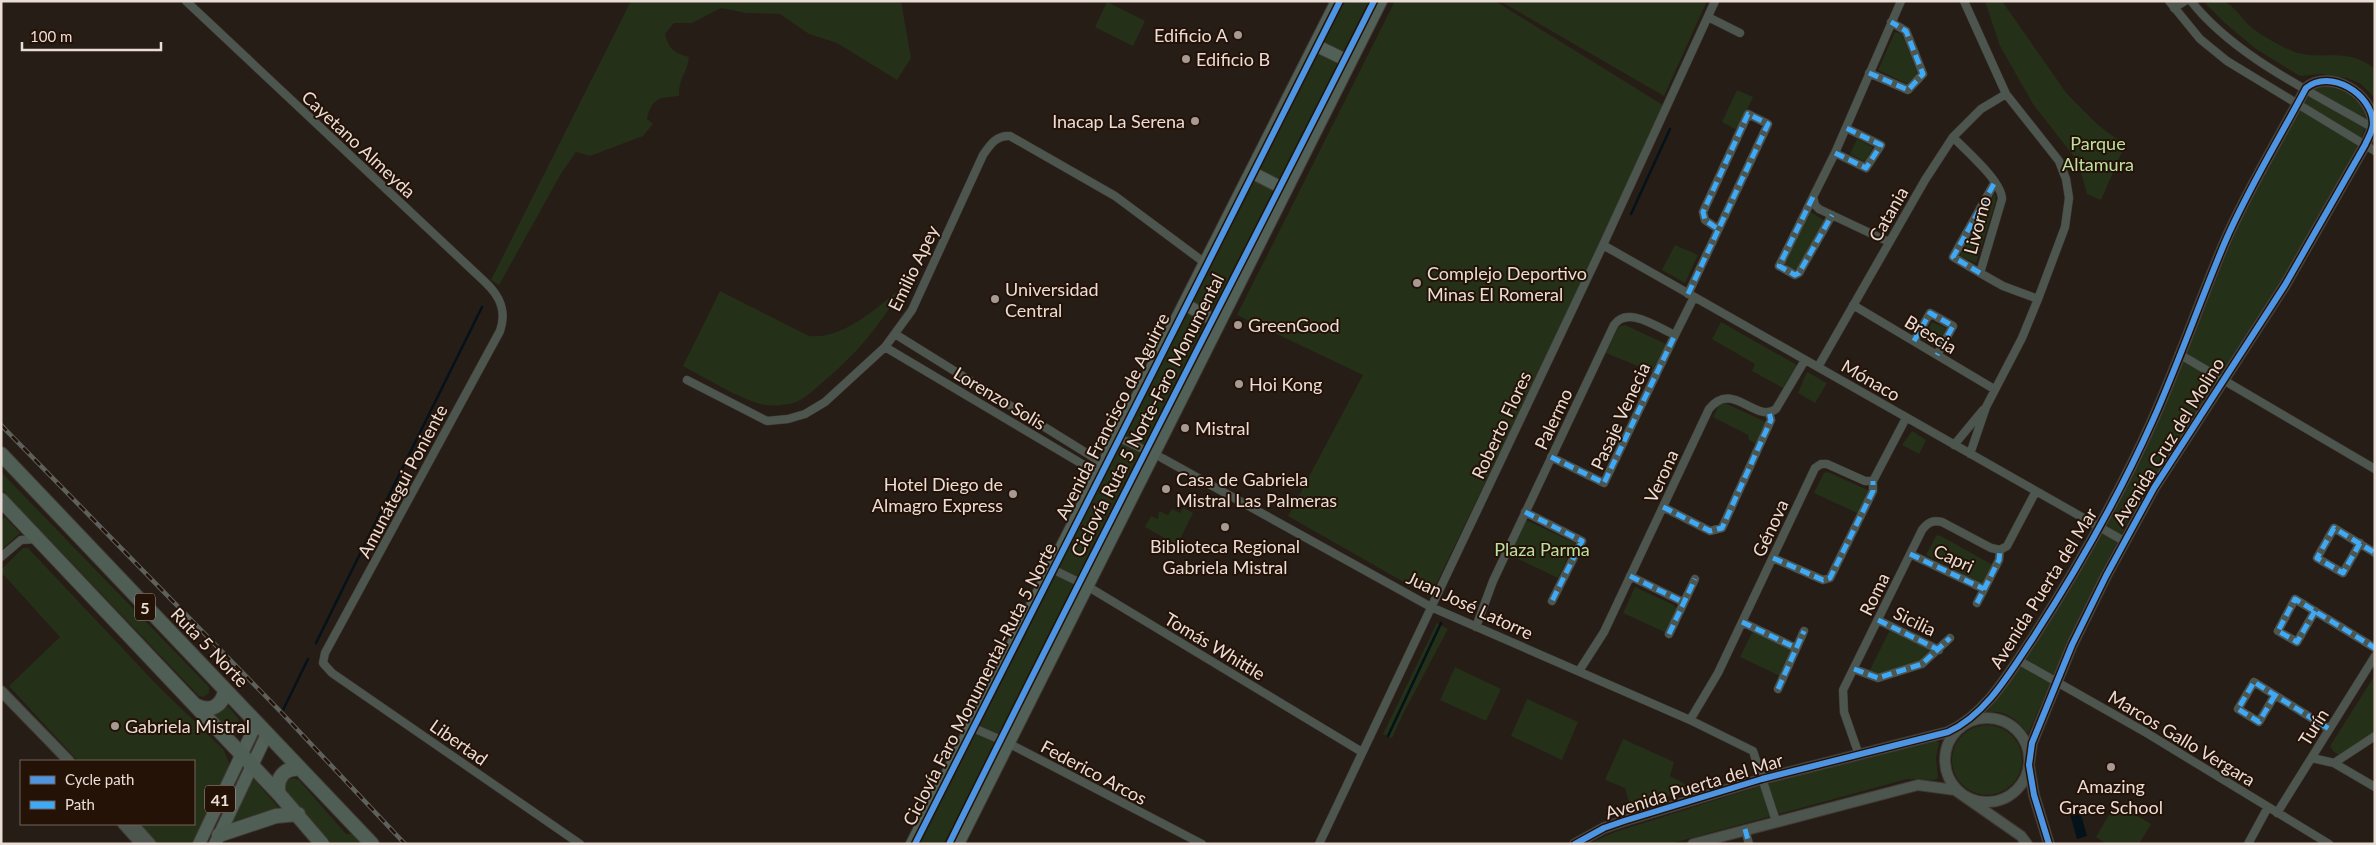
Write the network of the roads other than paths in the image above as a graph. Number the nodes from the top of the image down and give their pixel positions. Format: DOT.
graph roads {
  1 [pos="186,1"];
  2 [pos="1337,1"];
  3 [pos="1381,1"];
  4 [pos="1715,1"];
  5 [pos="1900,1"];
  6 [pos="1964,1"];
  7 [pos="2169,1"];
  8 [pos="2185,1"];
  9 [pos="2191,1"];
  10 [pos="2174,8"];
  11 [pos="1708,17"];
  12 [pos="1892,22"];
  13 [pos="1740,33"];
  14 [pos="1315,45"];
  15 [pos="1350,62"];
  16 [pos="1869,73"];
  17 [pos="2306,88"];
  18 [pos="2006,94"];
  19 [pos="2297,104"];
  20 [pos="1846,128"];
  21 [pos="2374,129"];
  22 [pos="1953,137"];
  23 [pos="2365,145"];
  24 [pos="2375,151"];
  25 [pos="1835,153"];
  26 [pos="1251,172"];
  27 [pos="1995,182"];
  28 [pos="1286,190"];
  29 [pos="1813,197"];
  30 [pos="1832,215"];
  31 [pos="1718,229"];
  32 [pos="1889,242"];
  33 [pos="1603,245"];
  34 [pos="1205,263"];
  35 [pos="1980,273"];
  36 [pos="1691,296"];
  37 [pos="2038,299"];
  38 [pos="1184,304"];
  39 [pos="1853,305"];
  40 [pos="504,313"];
  41 [pos="1219,323"];
  42 [pos="895,334"];
  43 [pos="1674,335"];
  44 [pos="1914,341"];
  45 [pos="885,347"];
  46 [pos="2179,354"];
  47 [pos="1936,355"];
  48 [pos="1805,360"];
  49 [pos="1818,368"];
  50 [pos="687,380"];
  51 [pos="2224,380"];
  52 [pos="1994,389"];
  53 [pos="1986,407"];
  54 [pos="1769,412"];
  55 [pos="1906,418"];
  56 [pos="1117,437"];
  57 [pos="1954,444"];
  58 [pos="1,454"];
  59 [pos="1154,454"];
  60 [pos="1970,454"];
  61 [pos="1552,457"];
  62 [pos="1101,469"];
  63 [pos="2375,469"];
  64 [pos="1873,481"];
  65 [pos="2036,491"];
  66 [pos="1,500"];
  67 [pos="1663,507"];
  68 [pos="1525,512"];
  69 [pos="2100,527"];
  70 [pos="38,539"];
  71 [pos="2124,541"];
  72 [pos="2360,543"];
  73 [pos="2000,550"];
  74 [pos="2375,553"];
  75 [pos="1910,554"];
  76 [pos="1,557"];
  77 [pos="1773,558"];
  78 [pos="1052,569"];
  79 [pos="1630,576"];
  80 [pos="1695,579"];
  81 [pos="1087,586"];
  82 [pos="1984,589"];
  83 [pos="1552,601"];
  84 [pos="1683,602"];
  85 [pos="1977,603"];
  86 [pos="1431,607"];
  87 [pos="2315,612"];
  88 [pos="1878,620"];
  89 [pos="1742,622"];
  90 [pos="1476,627"];
  91 [pos="1804,631"];
  92 [pos="1669,634"];
  93 [pos="1950,638"];
  94 [pos="1796,648"];
  95 [pos="2375,648"];
  96 [pos="1939,650"];
  97 [pos="2375,656"];
  98 [pos="2018,660"];
  99 [pos="323,663"];
  100 [pos="1854,669"];
  101 [pos="1579,671"];
  102 [pos="2057,681"];
  103 [pos="1778,689"];
  104 [pos="224,690"];
  105 [pos="1,691"];
  106 [pos="2275,696"];
  107 [pos="196,706"];
  108 [pos="1690,720"];
  109 [pos="256,724"];
  110 [pos="1963,725"];
  111 [pos="971,727"];
  112 [pos="2330,729"];
  113 [pos="267,734"];
  114 [pos="2375,736"];
  115 [pos="1008,743"];
  116 [pos="1362,752"];
  117 [pos="242,754"];
  118 [pos="1859,755"];
  119 [pos="2312,758"];
  120 [pos="68,760"];
  121 [pos="2334,763"];
  122 [pos="2029,764"];
  123 [pos="252,765"];
  124 [pos="300,769"];
  125 [pos="1762,779"];
  126 [pos="2375,787"];
  127 [pos="280,794"];
  128 [pos="1969,798"];
  129 [pos="2268,807"];
  130 [pos="2278,813"];
  131 [pos="298,814"];
  132 [pos="1776,821"];
  133 [pos="124,825"];
  134 [pos="134,825"];
  135 [pos="1745,829"];
  136 [pos="217,839"];
  137 [pos="319,841"];
  138 [pos="141,844"];
  139 [pos="151,844"];
  140 [pos="199,844"];
  141 [pos="372,844"];
  142 [pos="580,844"];
  143 [pos="912,844"];
  144 [pos="958,844"];
  145 [pos="1202,844"];
  146 [pos="1318,844"];
  147 [pos="1575,844"];
  148 [pos="1693,844"];
  149 [pos="1749,844"];
  150 [pos="2027,844"];
  151 [pos="2049,844"];
  152 [pos="2248,844"];
  153 [pos="2328,844"];
  1 -- 40 [label="street, Cayetano Almeyda"];
  2 -- 14 [label="main road, Avenida Francisco de Aguirre"];
  3 -- 15 [label="main road"];
  4 -- 11 [label="street, Roberto Flores"];
  5 -- 12 [label="street"];
  6 -- 18 [label="street"];
  7 -- 10 [label="street"];
  8 -- 10 [label="street"];
  9 -- 17 [label="street"];
  10 -- 19 [label="street"];
  11 -- 13 [label="street"];
  11 -- 33 [label="street, Roberto Flores"];
  12 -- 16 [label="street"];
  12 -- 16 [label="street"];
  14 -- 15 [label="main road"];
  14 -- 26 [label="main road, Avenida Francisco de Aguirre"];
  15 -- 28 [label="main road"];
  16 -- 20 [label="street"];
  17 -- 19 [label="street, Avenida Puerta del Mar"];
  17 -- 21 [label="street"];
  17 -- 21 [label="street"];
  18 -- 22 [label="street, Catania"];
  18 -- 37 [label="street"];
  19 -- 23 [label="street"];
  19 -- 46 [label="street, Avenida Puerta del Mar"];
  20 -- 25 [label="street"];
  20 -- 25 [label="street"];
  21 -- 23 [label="street, Avenida Cruz del Molino"];
  22 -- 27 [label="street, Livorno"];
  22 -- 32 [label="street, Catania"];
  23 -- 24 [label="street"];
  23 -- 51 [label="street, Avenida Cruz del Molino"];
  25 -- 29 [label="street"];
  26 -- 28 [label="main road"];
  26 -- 34 [label="main road, Avenida Francisco de Aguirre"];
  27 -- 35 [label="street, Livorno"];
  27 -- 35 [label="street"];
  28 -- 41 [label="main road"];
  29 -- 30 [label="street"];
  29 -- 30 [label="street"];
  30 -- 32 [label="street"];
  31 -- 31 [label="street"];
  31 -- 36 [label="street"];
  32 -- 39 [label="street, Catania"];
  33 -- 36 [label="street, Mónaco"];
  33 -- 86 [label="street, Roberto Flores"];
  34 -- 38 [label="main road, Avenida Francisco de Aguirre"];
  34 -- 42 [label="street, Emilio Apey"];
  35 -- 37 [label="street, Livorno"];
  36 -- 43 [label="street"];
  36 -- 48 [label="street, Mónaco"];
  37 -- 52 [label="street"];
  38 -- 41 [label="main road"];
  38 -- 56 [label="main road, Avenida Francisco de Aguirre"];
  39 -- 44 [label="street, Brescia"];
  39 -- 49 [label="street, Catania"];
  40 -- 99 [label="street, Amunátegui Poniente"];
  41 -- 59 [label="main road"];
  42 -- 45 [label="street, Emilio Apey"];
  42 -- 62 [label="street, Lorenzo Solis"];
  43 -- 61 [label="street, Palermo"];
  43 -- 61 [label="street, Pasaje Venecia"];
  44 -- 47 [label="street, Brescia"];
  44 -- 47 [label="street"];
  45 -- 50 [label="street, Emilio Apey"];
  45 -- 62 [label="street, Lorenzo Solis"];
  46 -- 51 [label="street"];
  46 -- 69 [label="street, Avenida Puerta del Mar"];
  47 -- 52 [label="street, Brescia"];
  48 -- 49 [label="street, Mónaco"];
  48 -- 54 [label="street"];
  49 -- 55 [label="street, Mónaco"];
  51 -- 63 [label="street"];
  51 -- 71 [label="street, Avenida Cruz del Molino"];
  52 -- 53 [label="street"];
  53 -- 57 [label="street"];
  53 -- 60 [label="street"];
  54 -- 67 [label="street, Verona"];
  54 -- 67 [label="street"];
  55 -- 57 [label="street, Mónaco"];
  55 -- 64 [label="street"];
  56 -- 59 [label="street, Juan José Latorre"];
  56 -- 62 [label="main road, Avenida Francisco de Aguirre"];
  57 -- 60 [label="street, Mónaco"];
  58 -- 104 [label="highway, Ruta 5 Norte / 5"];
  59 -- 81 [label="main road"];
  59 -- 86 [label="street, Juan José Latorre"];
  60 -- 65 [label="street, Mónaco"];
  61 -- 68 [label="street, Palermo"];
  62 -- 78 [label="main road, Avenida Francisco de Aguirre"];
  64 -- 77 [label="street, Génova"];
  64 -- 77 [label="street"];
  65 -- 69 [label="street, Mónaco"];
  65 -- 73 [label="street"];
  66 -- 70 [label="highway, 5"];
  67 -- 79 [label="street, Verona"];
  68 -- 83 [label="street"];
  68 -- 90 [label="street, Palermo"];
  69 -- 71 [label="street, Mónaco"];
  69 -- 98 [label="street, Avenida Puerta del Mar"];
  70 -- 76 [label="street"];
  70 -- 107 [label="highway, 5"];
  71 -- 102 [label="street, Avenida Cruz del Molino"];
  72 -- 72 [label="street"];
  72 -- 74 [label="street"];
  73 -- 75 [label="street, Roma"];
  73 -- 82 [label="street"];
  75 -- 82 [label="street, Capri"];
  75 -- 88 [label="street, Roma"];
  77 -- 89 [label="street, Génova"];
  78 -- 81 [label="street, Tomás Whittle"];
  78 -- 111 [label="main road, Avenida Francisco de Aguirre"];
  79 -- 84 [label="street"];
  79 -- 101 [label="street, Verona"];
  80 -- 84 [label="street"];
  81 -- 115 [label="main road"];
  81 -- 116 [label="street, Tomás Whittle"];
  82 -- 85 [label="street"];
  84 -- 92 [label="street"];
  86 -- 90 [label="street, Juan José Latorre"];
  86 -- 116 [label="street, Roberto Flores"];
  87 -- 87 [label="street"];
  87 -- 95 [label="street"];
  88 -- 96 [label="street, Sicilia"];
  88 -- 100 [label="street, Roma"];
  89 -- 94 [label="street"];
  89 -- 108 [label="street, Génova"];
  90 -- 101 [label="street, Juan José Latorre"];
  91 -- 94 [label="street"];
  93 -- 96 [label="street, Sicilia"];
  94 -- 103 [label="street"];
  96 -- 100 [label="street, Sicilia"];
  97 -- 112 [label="street, Turín"];
  98 -- 102 [label="street, Marcos Gallo Vergara"];
  98 -- 110 [label="street, Avenida Puerta del Mar"];
  99 -- 142 [label="street, Libertad"];
  100 -- 118 [label="street, Roma"];
  101 -- 108 [label="street, Juan José Latorre"];
  102 -- 122 [label="street, Avenida Cruz del Molino"];
  102 -- 129 [label="street, Marcos Gallo Vergara"];
  104 -- 107 [label="highway"];
  104 -- 109 [label="highway, Ruta 5 Norte / 5"];
  105 -- 120 [label="street"];
  106 -- 106 [label="street"];
  106 -- 112 [label="street"];
  107 -- 117 [label="highway, 5"];
  108 -- 125 [label="street, Juan José Latorre"];
  109 -- 113 [label="highway, Ruta 5 Norte / 5"];
  109 -- 117 [label="main road, 41"];
  110 -- 118 [label="street, Avenida Puerta del Mar"];
  110 -- 122 [label="street, Avenida Puerta del Mar"];
  110 -- 128 [label="street, Avenida Puerta del Mar"];
  111 -- 115 [label="street, Federico Arcos"];
  111 -- 143 [label="main road, Avenida Francisco de Aguirre"];
  112 -- 119 [label="street, Turín"];
  113 -- 123 [label="main road, 41"];
  113 -- 124 [label="highway, Ruta 5 Norte / 5"];
  114 -- 121 [label="street"];
  115 -- 144 [label="main road"];
  115 -- 145 [label="street, Federico Arcos"];
  116 -- 146 [label="street, Roberto Flores"];
  117 -- 123 [label="highway, 5"];
  117 -- 140 [label="main road, 41"];
  118 -- 125 [label="street, Avenida Puerta del Mar"];
  119 -- 121 [label="street"];
  119 -- 130 [label="street, Turín"];
  121 -- 126 [label="street"];
  122 -- 128 [label="street"];
  122 -- 151 [label="street, Avenida Cruz del Molino"];
  123 -- 127 [label="highway, 5"];
  123 -- 136 [label="main road, 41"];
  124 -- 127 [label="highway"];
  124 -- 141 [label="highway, Ruta 5 Norte / 5"];
  125 -- 132 [label="street, Juan José Latorre"];
  125 -- 147 [label="street, Avenida Puerta del Mar"];
  127 -- 131 [label="highway, 5"];
  128 -- 132 [label="street"];
  128 -- 150 [label="street"];
  129 -- 130 [label="street, Marcos Gallo Vergara"];
  129 -- 152 [label="street"];
  130 -- 153 [label="street, Marcos Gallo Vergara"];
  131 -- 136 [label="highway"];
  131 -- 137 [label="highway, 5"];
  132 -- 135 [label="street"];
  133 -- 138 [label="street"];
  134 -- 139 [label="street"];
  135 -- 148 [label="street"];
  135 -- 149 [label="street"];
}
